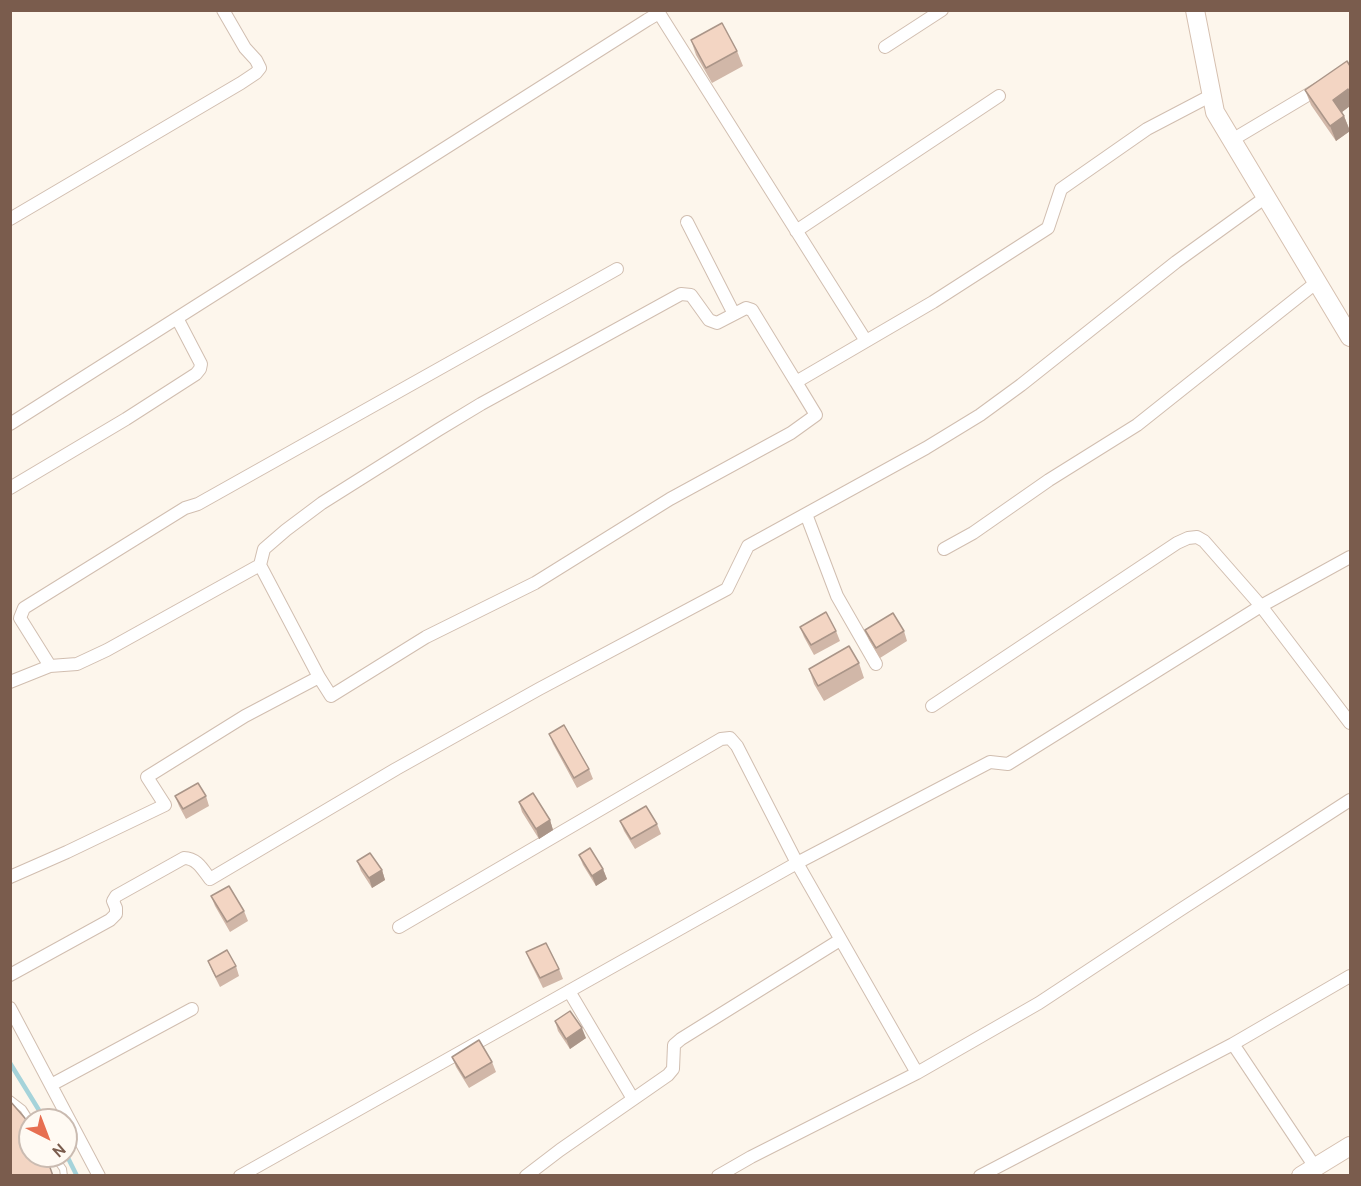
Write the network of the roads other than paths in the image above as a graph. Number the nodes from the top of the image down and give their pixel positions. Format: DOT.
graph roads {
  1 [pos="223,10"];
  2 [pos="942,10"];
  3 [pos="1195,10"];
  4 [pos="662,12"];
  5 [pos="644,15"];
  6 [pos="885,47"];
  7 [pos="1331,81"];
  8 [pos="1212,95"];
  9 [pos="999,96"];
  10 [pos="1232,140"];
  11 [pos="1266,196"];
  12 [pos="10,219"];
  13 [pos="687,222"];
  14 [pos="796,231"];
  15 [pos="617,269"];
  16 [pos="1317,282"];
  17 [pos="734,314"];
  18 [pos="177,318"];
  19 [pos="1350,337"];
  20 [pos="866,341"];
  21 [pos="796,382"];
  22 [pos="10,424"];
  23 [pos="10,488"];
  24 [pos="806,514"];
  25 [pos="944,549"];
  26 [pos="1350,557"];
  27 [pos="260,565"];
  28 [pos="1261,606"];
  29 [pos="876,664"];
  30 [pos="50,666"];
  31 [pos="319,677"];
  32 [pos="10,682"];
  33 [pos="932,706"];
  34 [pos="1350,723"];
  35 [pos="1350,800"];
  36 [pos="797,863"];
  37 [pos="10,877"];
  38 [pos="399,927"];
  39 [pos="840,939"];
  40 [pos="10,975"];
  41 [pos="1350,976"];
  42 [pos="570,991"];
  43 [pos="10,1008"];
  44 [pos="192,1009"];
  45 [pos="1233,1044"];
  46 [pos="917,1073"];
  47 [pos="51,1085"];
  48 [pos="10,1098"];
  49 [pos="633,1099"];
  50 [pos="22,1108"];
  51 [pos="1350,1146"];
  52 [pos="1308,1171"];
  53 [pos="99,1176"];
  54 [pos="240,1176"];
  55 [pos="526,1176"];
  56 [pos="718,1176"];
  57 [pos="980,1176"];
  1 -- 12 [label="street"];
  2 -- 6 [label="street"];
  3 -- 8 [label="main road"];
  4 -- 5 [label="street"];
  4 -- 14 [label="street"];
  5 -- 18 [label="street"];
  7 -- 10 [label="street"];
  8 -- 10 [label="main road"];
  8 -- 20 [label="street"];
  9 -- 14 [label="street"];
  10 -- 11 [label="main road"];
  11 -- 16 [label="main road"];
  11 -- 24 [label="street"];
  13 -- 17 [label="street"];
  14 -- 20 [label="street"];
  15 -- 30 [label="street"];
  16 -- 19 [label="main road"];
  16 -- 25 [label="street"];
  17 -- 21 [label="street"];
  17 -- 27 [label="street"];
  18 -- 22 [label="street"];
  18 -- 23 [label="street"];
  20 -- 21 [label="street"];
  21 -- 31 [label="street"];
  24 -- 29 [label="street"];
  24 -- 40 [label="street"];
  26 -- 28 [label="street"];
  27 -- 30 [label="street"];
  27 -- 31 [label="street"];
  28 -- 33 [label="street"];
  28 -- 34 [label="street"];
  28 -- 36 [label="street"];
  30 -- 32 [label="street"];
  31 -- 37 [label="street"];
  35 -- 46 [label="street"];
  36 -- 38 [label="street"];
  36 -- 39 [label="street"];
  36 -- 42 [label="street"];
  39 -- 46 [label="street"];
  39 -- 49 [label="street"];
  41 -- 45 [label="street"];
  42 -- 49 [label="street"];
  42 -- 54 [label="street"];
  43 -- 47 [label="street"];
  44 -- 47 [label="street"];
  45 -- 52 [label="street"];
  45 -- 57 [label="street"];
  46 -- 56 [label="street"];
  47 -- 53 [label="street"];
  48 -- 50 [label="lane"];
  49 -- 55 [label="street"];
  51 -- 52 [label="main road"];
}
